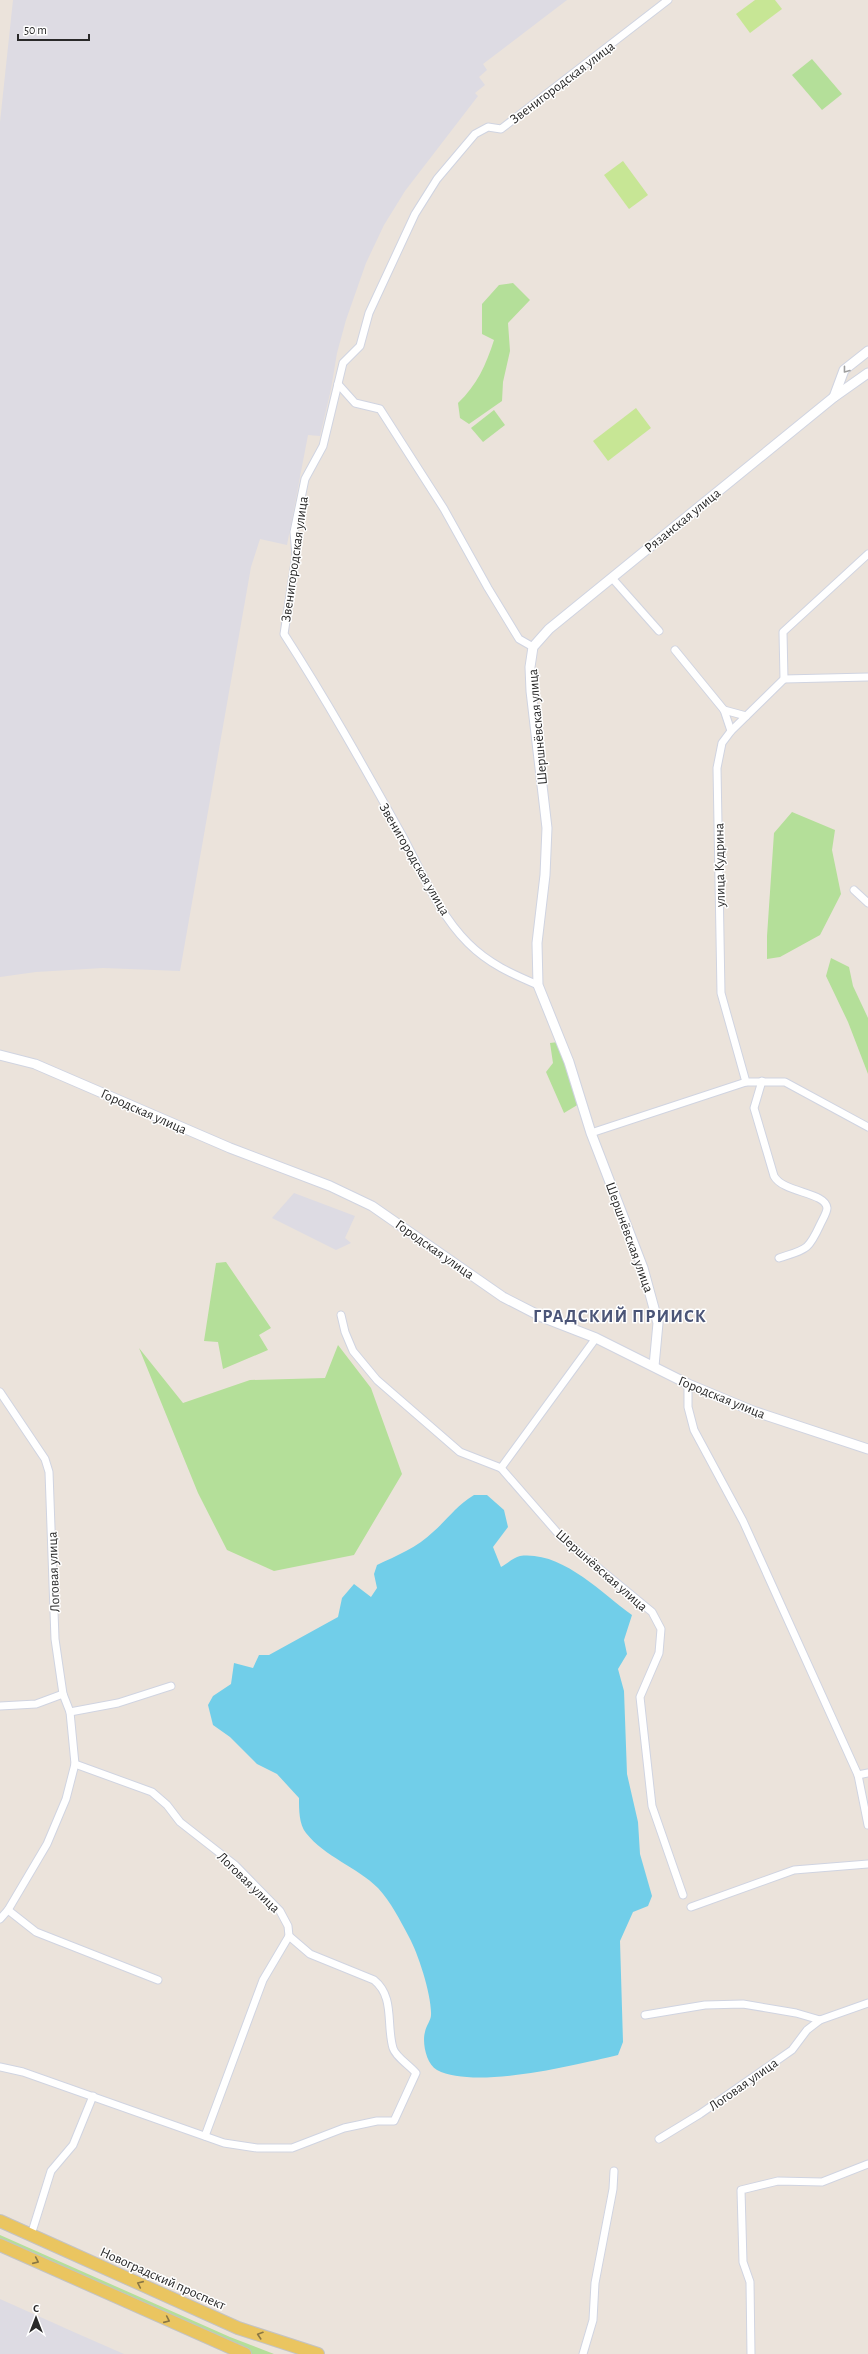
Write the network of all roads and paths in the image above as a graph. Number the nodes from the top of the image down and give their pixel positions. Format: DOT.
graph roads {
  1 [pos="668,0"];
  2 [pos="868,351"];
  3 [pos="868,373"];
  4 [pos="338,384"];
  5 [pos="834,397"];
  6 [pos="868,554"];
  7 [pos="612,578"];
  8 [pos="659,631"];
  9 [pos="533,647"];
  10 [pos="675,650"];
  11 [pos="868,677"];
  12 [pos="784,679"];
  13 [pos="724,710"];
  14 [pos="746,716"];
  15 [pos="731,731"];
  16 [pos="854,890"];
  17 [pos="868,903"];
  18 [pos="538,985"];
  19 [pos="0,1055"];
  20 [pos="762,1081"];
  21 [pos="746,1082"];
  22 [pos="868,1127"];
  23 [pos="591,1133"];
  24 [pos="779,1258"];
  25 [pos="341,1315"];
  26 [pos="596,1338"];
  27 [pos="654,1366"];
  28 [pos="688,1384"];
  29 [pos="0,1392"];
  30 [pos="868,1449"];
  31 [pos="501,1468"];
  32 [pos="171,1686"];
  33 [pos="64,1694"];
  34 [pos="0,1706"];
  35 [pos="70,1712"];
  36 [pos="75,1764"];
  37 [pos="868,1773"];
  38 [pos="858,1775"];
  39 [pos="868,1825"];
  40 [pos="868,1864"];
  41 [pos="683,1895"];
  42 [pos="691,1907"];
  43 [pos="8,1910"];
  44 [pos="0,1919"];
  45 [pos="288,1936"];
  46 [pos="158,1980"];
  47 [pos="868,2003"];
  48 [pos="645,2015"];
  49 [pos="820,2020"];
  50 [pos="0,2067"];
  51 [pos="93,2096"];
  52 [pos="205,2136"];
  53 [pos="659,2139"];
  54 [pos="868,2164"];
  55 [pos="614,2171"];
  56 [pos="0,2221"];
  57 [pos="32,2235"];
  58 [pos="0,2245"];
  59 [pos="246,2354"];
  60 [pos="318,2354"];
  61 [pos="582,2354"];
  62 [pos="751,2354"];
  1 -- 4 [label="street, Звенигородская улица"];
  2 -- 5 [label="street, one-way"];
  3 -- 5 [label="street, Рязанская улица"];
  4 -- 9 [label="street"];
  4 -- 18 [label="street, Звенигородская улица"];
  5 -- 7 [label="street, Рязанская улица"];
  6 -- 12 [label="street"];
  7 -- 8 [label="street"];
  7 -- 9 [label="street, Рязанская улица"];
  9 -- 18 [label="street, Шершнёвская улица"];
  10 -- 13 [label="street"];
  11 -- 12 [label="street"];
  12 -- 14 [label="street"];
  13 -- 14 [label="street"];
  13 -- 15 [label="street"];
  14 -- 15 [label="street"];
  15 -- 21 [label="street, улица Кудрина"];
  16 -- 17 [label="street"];
  18 -- 23 [label="street, Шершнёвская улица"];
  19 -- 26 [label="street, Городская улица"];
  20 -- 21 [label="street"];
  20 -- 22 [label="street"];
  20 -- 24 [label="street"];
  21 -- 23 [label="street"];
  23 -- 27 [label="street, Шершнёвская улица"];
  25 -- 31 [label="street, Шершнёвская улица"];
  26 -- 27 [label="street, Городская улица"];
  26 -- 31 [label="street"];
  27 -- 28 [label="street, Городская улица"];
  28 -- 30 [label="street, Городская улица"];
  28 -- 38 [label="street"];
  29 -- 33 [label="street, Логовая улица"];
  31 -- 41 [label="street, Шершнёвская улица"];
  32 -- 35 [label="street"];
  33 -- 34 [label="street"];
  33 -- 35 [label="street, Логовая улица"];
  35 -- 36 [label="street, Логовая улица"];
  36 -- 43 [label="street, Логовая улица"];
  36 -- 45 [label="street, Логовая улица"];
  37 -- 38 [label="street"];
  38 -- 39 [label="street"];
  40 -- 42 [label="street"];
  43 -- 44 [label="street, Логовая улица"];
  43 -- 46 [label="street"];
  45 -- 52 [label="street"];
  45 -- 52 [label="street"];
  47 -- 49 [label="street"];
  48 -- 49 [label="street"];
  49 -- 53 [label="street, Логовая улица"];
  50 -- 51 [label="street"];
  51 -- 52 [label="street"];
  51 -- 57 [label="street"];
  54 -- 62 [label="street"];
  55 -- 61 [label="street"];
  56 -- 57 [label="main road, Новоградский проспект"];
  60 -- 57 [label="main road, Новоградский проспект, one-way"];
  58 -- 59 [label="main road, one-way"];
}
